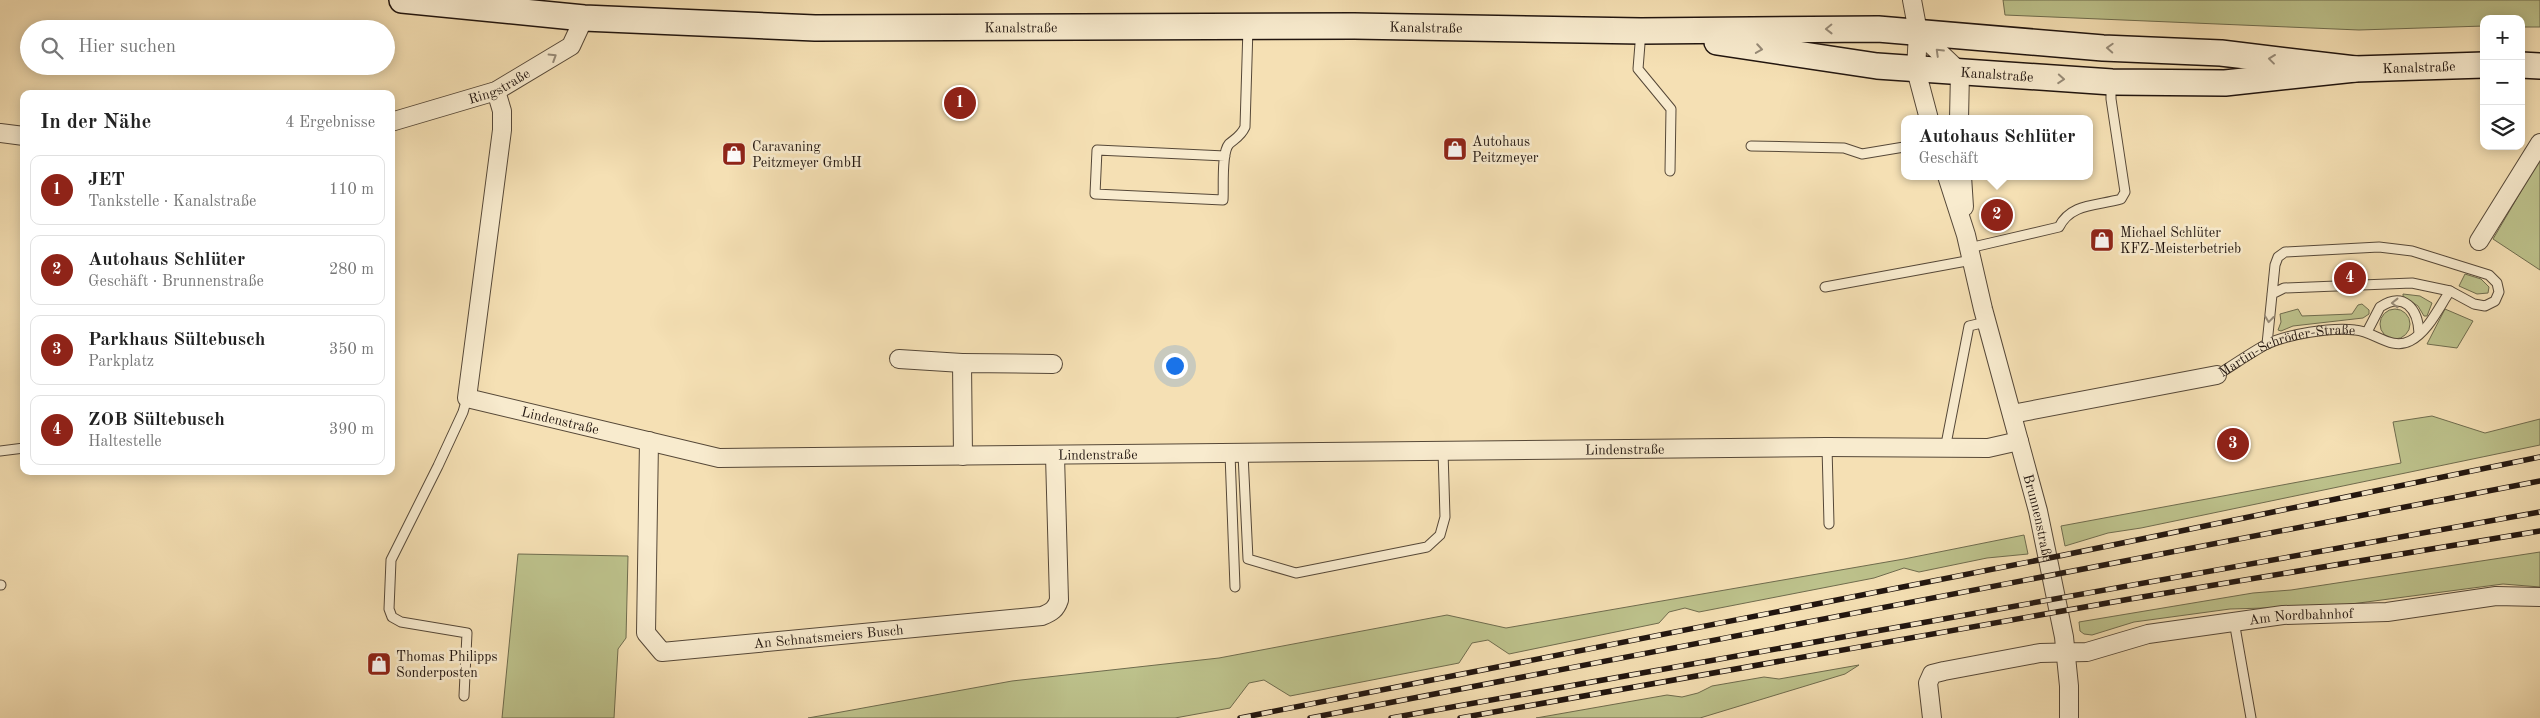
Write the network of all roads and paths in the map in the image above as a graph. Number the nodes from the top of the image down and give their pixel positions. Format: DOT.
graph roads {
  1 [pos="402,0"];
  2 [pos="1912,0"];
  3 [pos="584,18"];
  4 [pos="1248,27"];
  5 [pos="1641,31"];
  6 [pos="1918,32"];
  7 [pos="2480,65"];
  8 [pos="2525,65"];
  9 [pos="2540,66"];
  10 [pos="2355,69"];
  11 [pos="1916,70"];
  12 [pos="1960,72"];
  13 [pos="2112,82"];
  14 [pos="496,91"];
  15 [pos="1928,115"];
  16 [pos="1959,115"];
  17 [pos="395,121"];
  18 [pos="0,133"];
  19 [pos="20,136"];
  20 [pos="2540,142"];
  21 [pos="1751,146"];
  22 [pos="1901,148"];
  23 [pos="1225,156"];
  24 [pos="1670,171"];
  25 [pos="1948,180"];
  26 [pos="1962,180"];
  27 [pos="2479,241"];
  28 [pos="1969,248"];
  29 [pos="1825,287"];
  30 [pos="2450,290"];
  31 [pos="2272,294"];
  32 [pos="1986,322"];
  33 [pos="2367,332"];
  34 [pos="2419,333"];
  35 [pos="2267,344"];
  36 [pos="899,360"];
  37 [pos="962,364"];
  38 [pos="1053,364"];
  39 [pos="2217,375"];
  40 [pos="467,398"];
  41 [pos="2012,414"];
  42 [pos="649,441"];
  43 [pos="2019,441"];
  44 [pos="1827,447"];
  45 [pos="20,448"];
  46 [pos="1947,448"];
  47 [pos="0,451"];
  48 [pos="1443,451"];
  49 [pos="1237,454"];
  50 [pos="963,456"];
  51 [pos="1055,456"];
  52 [pos="1829,524"];
  53 [pos="1235,587"];
  54 [pos="2540,597"];
  55 [pos="2234,621"];
  56 [pos="2066,653"];
  57 [pos="464,696"];
  58 [pos="1932,718"];
  59 [pos="2069,718"];
  60 [pos="2251,718"];
  1 -- 3 [label="main road, Kanalstraße"];
  2 -- 6 [label="street"];
  3 -- 4 [label="main road, Kanalstraße"];
  14 -- 3 [label="street, Ringstraße, one-way"];
  4 -- 5 [label="main road, Kanalstraße"];
  4 -- 23 [label="lane"];
  6 -- 5 [label="main road, Kanalstraße, one-way"];
  5 -- 11 [label="main road, Kanalstraße, one-way"];
  5 -- 24 [label="lane"];
  10 -- 6 [label="main road, Kanalstraße, one-way"];
  6 -- 11 [label="street"];
  12 -- 6 [label="street, one-way"];
  7 -- 10 [label="main road, Kanalstraße"];
  8 -- 9 [label="main road"];
  10 -- 13 [label="main road, Kanalstraße"];
  11 -- 12 [label="main road, Kanalstraße"];
  11 -- 15 [label="street"];
  12 -- 13 [label="main road, Kanalstraße, one-way"];
  12 -- 16 [label="street"];
  13 -- 28 [label="lane"];
  14 -- 17 [label="street, Ringstraße"];
  14 -- 40 [label="street"];
  18 -- 19 [label="street"];
  20 -- 27 [label="street"];
  21 -- 22 [label="lane"];
  23 -- 23 [label="lane"];
  25 -- 28 [label="street, Brunnenstraße"];
  26 -- 28 [label="street, Brunnenstraße"];
  28 -- 29 [label="lane"];
  28 -- 32 [label="street, Brunnenstraße"];
  30 -- 31 [label="lane"];
  30 -- 31 [label="lane"];
  30 -- 34 [label="lane, Martin-Schröder-Straße"];
  31 -- 35 [label="lane, one-way"];
  32 -- 41 [label="street, Brunnenstraße"];
  32 -- 46 [label="lane"];
  33 -- 34 [label="lane, Martin-Schröder-Straße"];
  34 -- 33 [label="lane, one-way"];
  33 -- 35 [label="lane, Martin-Schröder-Straße"];
  35 -- 39 [label="lane, Martin-Schröder-Straße"];
  36 -- 37 [label="street"];
  37 -- 38 [label="street"];
  37 -- 50 [label="street"];
  39 -- 41 [label="street, Martin-Schröder-Straße"];
  40 -- 42 [label="street, Lindenstraße"];
  40 -- 57 [label="lane"];
  41 -- 43 [label="street, Brunnenstraße"];
  42 -- 50 [label="street, Lindenstraße"];
  42 -- 51 [label="street, An Schnatsmeiers Busch"];
  43 -- 46 [label="street, Lindenstraße"];
  43 -- 56 [label="street, Brunnenstraße"];
  44 -- 46 [label="street, Lindenstraße"];
  44 -- 48 [label="street, Lindenstraße"];
  44 -- 52 [label="lane"];
  45 -- 47 [label="lane"];
  48 -- 49 [label="street, Lindenstraße"];
  48 -- 49 [label="lane"];
  49 -- 51 [label="street, Lindenstraße"];
  49 -- 53 [label="lane"];
  50 -- 51 [label="street, Lindenstraße"];
  54 -- 55 [label="street, Am Nordbahnhof"];
  55 -- 56 [label="street, Am Nordbahnhof"];
  55 -- 60 [label="lane"];
  56 -- 58 [label="street, Am Nordbahnhof"];
  56 -- 59 [label="street, Brunnenstraße"];
}
